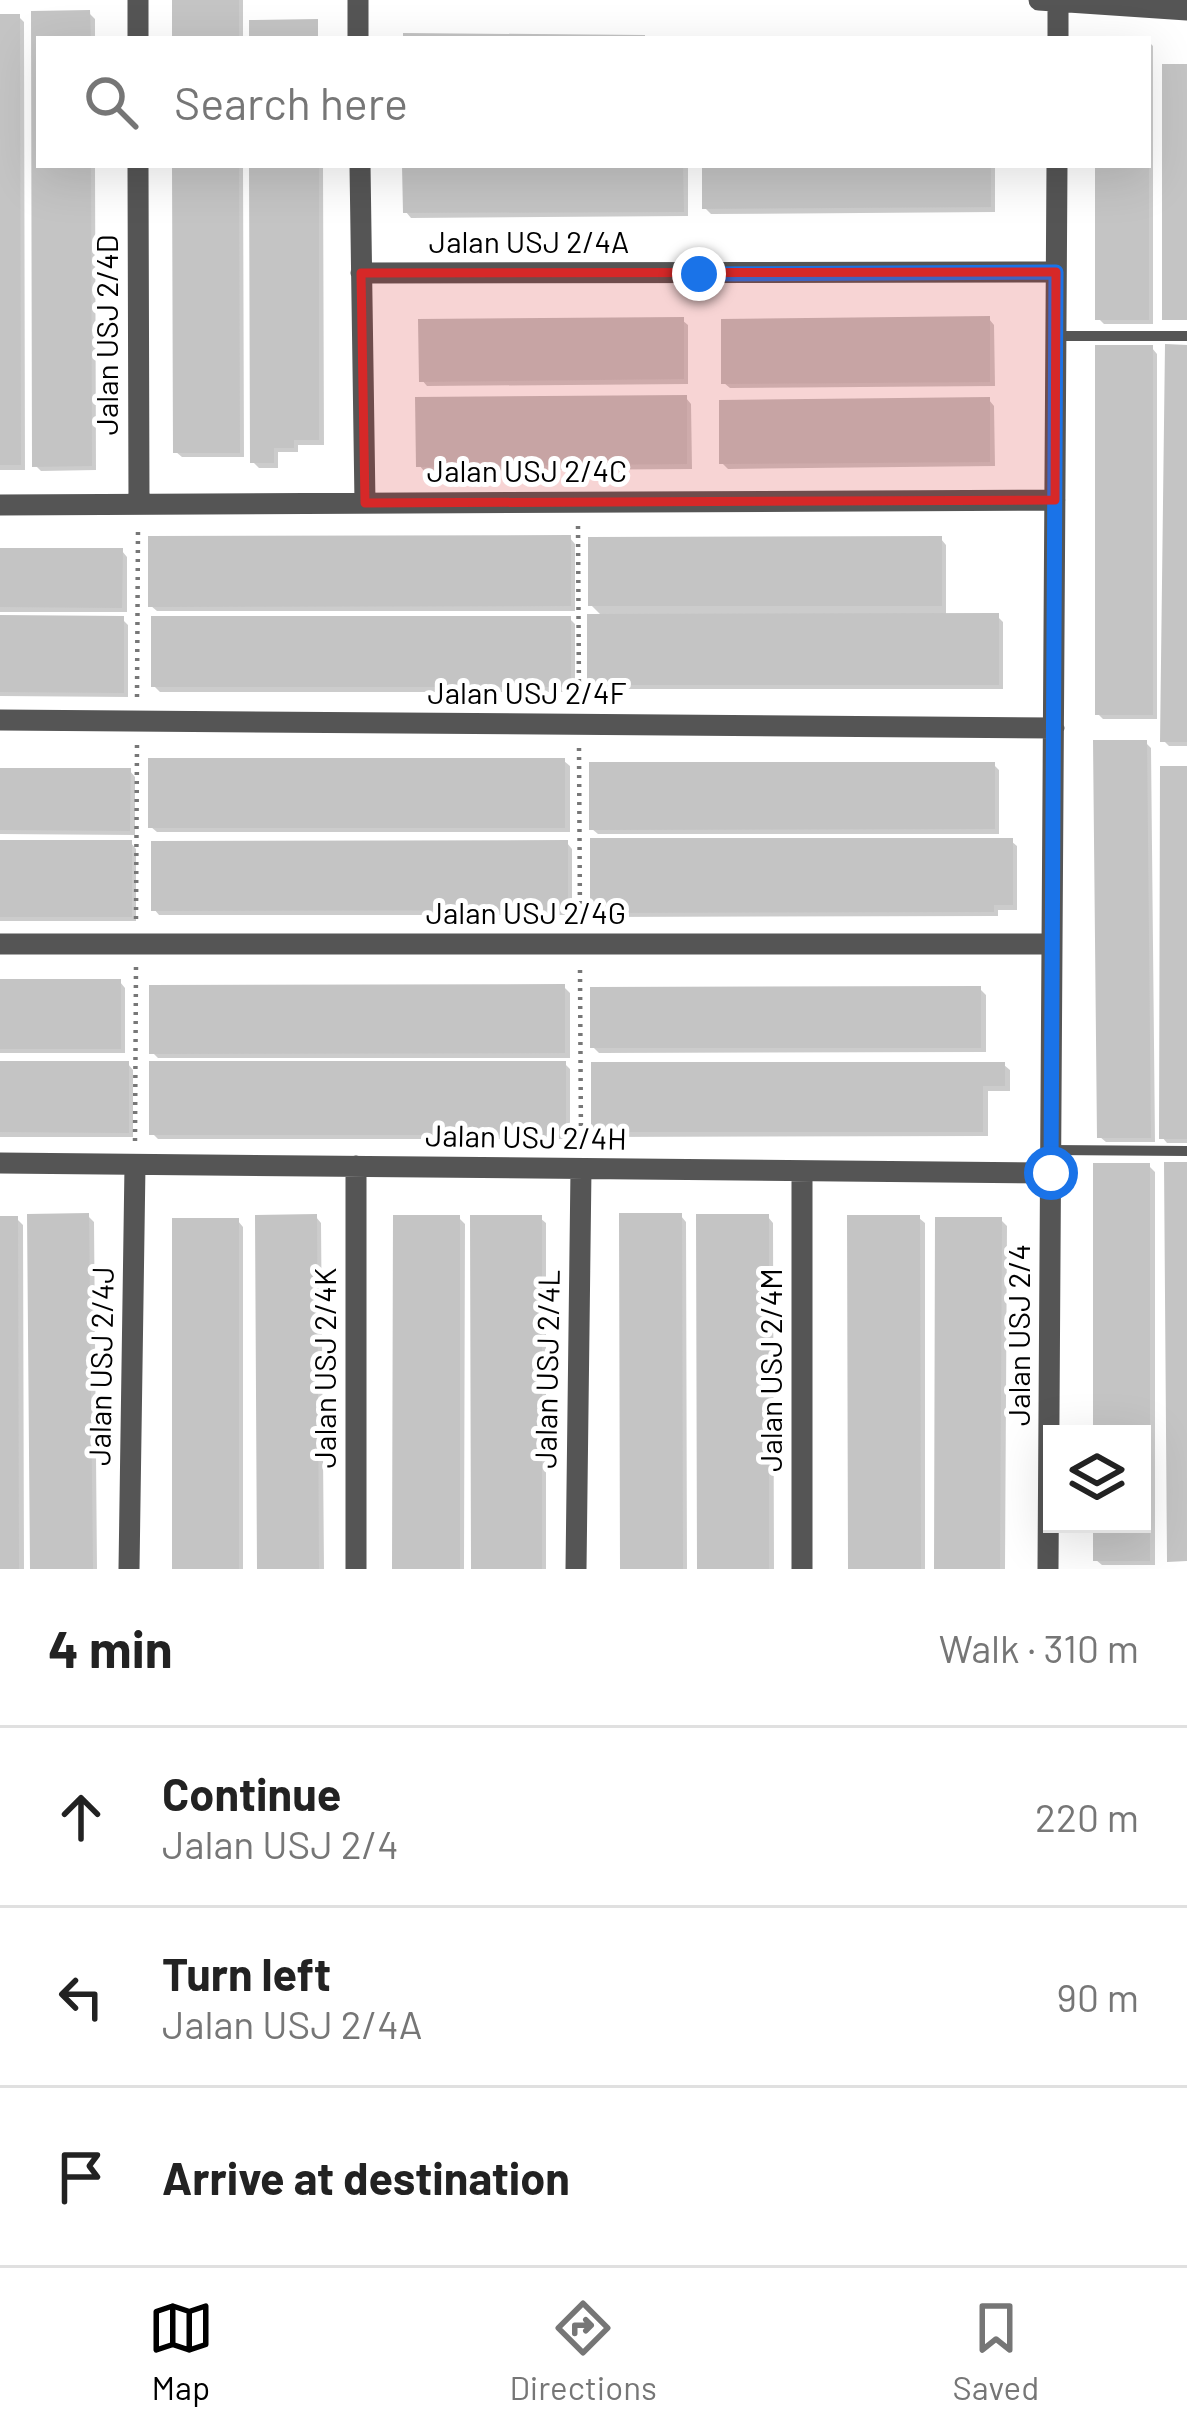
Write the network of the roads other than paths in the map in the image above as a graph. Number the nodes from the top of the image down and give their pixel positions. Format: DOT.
graph roads {
  1 [pos="138,0"];
  2 [pos="358,0"];
  3 [pos="1039,0"];
  4 [pos="1058,1"];
  5 [pos="1187,10"];
  6 [pos="138,36"];
  7 [pos="358,36"];
  8 [pos="1058,36"];
  9 [pos="138,168"];
  10 [pos="360,168"];
  11 [pos="1057,168"];
  12 [pos="1056,272"];
  13 [pos="362,273"];
  14 [pos="1056,336"];
  15 [pos="1187,337"];
  16 [pos="1055,500"];
  17 [pos="365,503"];
  18 [pos="139,504"];
  19 [pos="0,505"];
  20 [pos="0,720"];
  21 [pos="1054,728"];
  22 [pos="0,944"];
  23 [pos="1052,944"];
  24 [pos="1187,1151"];
  25 [pos="1051,1162"];
  26 [pos="0,1163"];
  27 [pos="134,1165"];
  28 [pos="356,1166"];
  29 [pos="580,1169"];
  30 [pos="802,1171"];
  31 [pos="129,1569"];
  32 [pos="356,1569"];
  33 [pos="576,1569"];
  34 [pos="802,1569"];
  35 [pos="1048,1569"];
  1 -- 6 [label="street"];
  2 -- 7 [label="street"];
  3 -- 4 [label="street"];
  4 -- 5 [label="street"];
  4 -- 8 [label="street"];
  9 -- 18 [label="street, Jalan USJ 2/4D"];
  10 -- 13 [label="street"];
  11 -- 12 [label="street, Jalan USJ 2/4"];
  12 -- 13 [label="street, Jalan USJ 2/4A"];
  12 -- 14 [label="street, Jalan USJ 2/4"];
  13 -- 17 [label="street"];
  14 -- 15 [label="lane"];
  14 -- 16 [label="street, Jalan USJ 2/4"];
  16 -- 17 [label="street, Jalan USJ 2/4C"];
  16 -- 21 [label="street, Jalan USJ 2/4"];
  17 -- 18 [label="street, Jalan USJ 2/4C"];
  18 -- 19 [label="street, Jalan USJ 2/4C"];
  20 -- 21 [label="street, Jalan USJ 2/4F"];
  21 -- 23 [label="street, Jalan USJ 2/4"];
  22 -- 23 [label="street, Jalan USJ 2/4G"];
  23 -- 25 [label="street, Jalan USJ 2/4"];
  24 -- 25 [label="lane"];
  25 -- 30 [label="street, Jalan USJ 2/4H"];
  25 -- 35 [label="street, Jalan USJ 2/4"];
  26 -- 27 [label="street, Jalan USJ 2/4H"];
  27 -- 28 [label="street, Jalan USJ 2/4H"];
  27 -- 31 [label="street, Jalan USJ 2/4J"];
  28 -- 29 [label="street, Jalan USJ 2/4H"];
  28 -- 32 [label="street, Jalan USJ 2/4K"];
  29 -- 30 [label="street, Jalan USJ 2/4H"];
  29 -- 33 [label="street, Jalan USJ 2/4L"];
  30 -- 34 [label="street, Jalan USJ 2/4M"];
}
